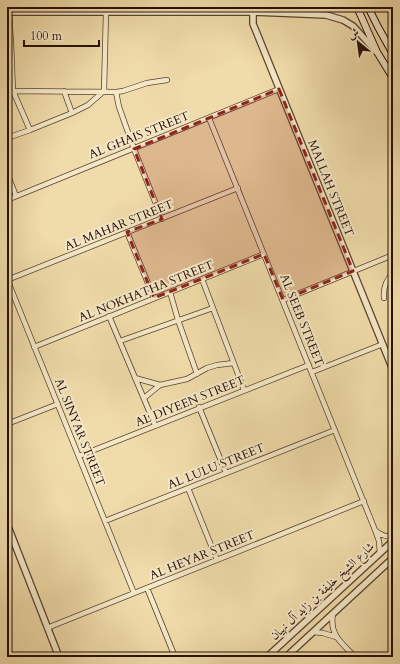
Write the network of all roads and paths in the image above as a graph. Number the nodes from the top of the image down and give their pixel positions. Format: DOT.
graph roads {
  1 [pos="325,7"];
  2 [pos="357,7"];
  3 [pos="368,7"];
  4 [pos="54,9"];
  5 [pos="198,10"];
  6 [pos="8,12"];
  7 [pos="106,12"];
  8 [pos="253,12"];
  9 [pos="306,13"];
  10 [pos="377,52"];
  11 [pos="393,54"];
  12 [pos="393,78"];
  13 [pos="167,80"];
  14 [pos="279,89"];
  15 [pos="13,91"];
  16 [pos="64,91"];
  17 [pos="104,91"];
  18 [pos="7,92"];
  19 [pos="116,92"];
  20 [pos="72,113"];
  21 [pos="209,118"];
  22 [pos="30,130"];
  23 [pos="7,138"];
  24 [pos="134,149"];
  25 [pos="7,173"];
  26 [pos="238,188"];
  27 [pos="16,196"];
  28 [pos="7,200"];
  29 [pos="162,219"];
  30 [pos="127,232"];
  31 [pos="264,254"];
  32 [pos="393,255"];
  33 [pos="353,271"];
  34 [pos="393,273"];
  35 [pos="202,279"];
  36 [pos="7,280"];
  37 [pos="170,292"];
  38 [pos="154,298"];
  39 [pos="384,298"];
  40 [pos="283,300"];
  41 [pos="213,308"];
  42 [pos="109,316"];
  43 [pos="178,320"];
  44 [pos="120,341"];
  45 [pos="383,344"];
  46 [pos="34,346"];
  47 [pos="234,363"];
  48 [pos="309,364"];
  49 [pos="393,370"];
  50 [pos="312,372"];
  51 [pos="197,374"];
  52 [pos="135,378"];
  53 [pos="160,385"];
  54 [pos="244,390"];
  55 [pos="144,398"];
  56 [pos="58,404"];
  57 [pos="199,408"];
  58 [pos="7,424"];
  59 [pos="155,425"];
  60 [pos="335,430"];
  61 [pos="79,456"];
  62 [pos="226,473"];
  63 [pos="188,488"];
  64 [pos="364,501"];
  65 [pos="105,521"];
  66 [pos="7,524"];
  67 [pos="375,530"];
  68 [pos="9,533"];
  69 [pos="393,537"];
  70 [pos="393,541"];
  71 [pos="380,553"];
  72 [pos="393,558"];
  73 [pos="217,560"];
  74 [pos="147,588"];
  75 [pos="134,593"];
  76 [pos="333,614"];
  77 [pos="47,628"];
  78 [pos="313,632"];
  79 [pos="336,636"];
  80 [pos="58,656"];
  81 [pos="46,657"];
  82 [pos="175,657"];
  83 [pos="267,657"];
  84 [pos="286,657"];
  85 [pos="355,657"];
  1 -- 9 [label="street"];
  2 -- 10 [label="main road"];
  3 -- 11 [label="main road"];
  4 -- 6 [label="street"];
  4 -- 7 [label="street"];
  5 -- 7 [label="street"];
  5 -- 8 [label="street"];
  6 -- 15 [label="street"];
  7 -- 17 [label="street"];
  8 -- 9 [label="street"];
  8 -- 14 [label="street, MALLAH STREET"];
  9 -- 10 [label="street"];
  10 -- 12 [label="main road"];
  13 -- 19 [label="street"];
  14 -- 21 [label="street, AL GHAIS STREET"];
  14 -- 33 [label="street, MALLAH STREET"];
  15 -- 16 [label="street"];
  15 -- 18 [label="street"];
  15 -- 22 [label="street"];
  16 -- 17 [label="street"];
  16 -- 20 [label="street"];
  17 -- 19 [label="street"];
  17 -- 20 [label="street"];
  19 -- 24 [label="street"];
  20 -- 22 [label="street"];
  21 -- 24 [label="street, AL GHAIS STREET"];
  21 -- 26 [label="street, AL SEEB STREET"];
  22 -- 23 [label="street"];
  24 -- 27 [label="street, AL GHAIS STREET"];
  24 -- 29 [label="street"];
  25 -- 27 [label="street"];
  26 -- 29 [label="street, AL MAHAR STREET"];
  26 -- 31 [label="street, AL SEEB STREET"];
  27 -- 28 [label="street, AL GHAIS STREET"];
  29 -- 30 [label="street, AL MAHAR STREET"];
  30 -- 36 [label="street, AL MAHAR STREET"];
  30 -- 38 [label="street"];
  31 -- 35 [label="street, AL NOKHATHA STREET"];
  31 -- 40 [label="street, AL SEEB STREET"];
  32 -- 33 [label="street"];
  33 -- 40 [label="street"];
  33 -- 45 [label="street, MALLAH STREET"];
  34 -- 39 [label="street"];
  35 -- 37 [label="street, AL NOKHATHA STREET"];
  35 -- 41 [label="street"];
  36 -- 46 [label="street, AL SINYAR STREET"];
  37 -- 38 [label="street, AL NOKHATHA STREET"];
  37 -- 43 [label="street"];
  38 -- 42 [label="street, AL NOKHATHA STREET"];
  40 -- 48 [label="street, AL SEEB STREET"];
  41 -- 43 [label="street"];
  41 -- 47 [label="street"];
  42 -- 44 [label="street"];
  42 -- 46 [label="street, AL NOKHATHA STREET"];
  43 -- 44 [label="street"];
  43 -- 51 [label="street"];
  44 -- 52 [label="street"];
  45 -- 49 [label="street, MALLAH STREET"];
  45 -- 50 [label="street"];
  46 -- 56 [label="street, AL SINYAR STREET"];
  47 -- 51 [label="street"];
  47 -- 54 [label="street"];
  48 -- 50 [label="street, AL SEEB STREET"];
  48 -- 54 [label="street, AL DIYEEN STREET"];
  50 -- 60 [label="street, AL SEEB STREET"];
  51 -- 53 [label="street"];
  52 -- 53 [label="street"];
  52 -- 55 [label="street"];
  53 -- 55 [label="street"];
  54 -- 57 [label="street, AL DIYEEN STREET"];
  55 -- 59 [label="street"];
  56 -- 58 [label="street"];
  56 -- 61 [label="street, AL SINYAR STREET"];
  57 -- 59 [label="street, AL DIYEEN STREET"];
  57 -- 62 [label="street"];
  59 -- 61 [label="street, AL DIYEEN STREET"];
  60 -- 62 [label="street, AL LULU STREET"];
  60 -- 64 [label="street, AL SEEB STREET"];
  61 -- 65 [label="street, AL SINYAR STREET"];
  62 -- 63 [label="street, AL LULU STREET"];
  63 -- 65 [label="street, AL LULU STREET"];
  63 -- 73 [label="street"];
  64 -- 67 [label="street, AL SEEB STREET"];
  64 -- 73 [label="street, AL HEYAR STREET"];
  65 -- 75 [label="street, AL SINYAR STREET"];
  66 -- 68 [label="street"];
  67 -- 69 [label="street"];
  67 -- 71 [label="street, AL SEEB STREET"];
  68 -- 77 [label="street"];
  70 -- 71 [label="street, شارع الشيخ خليفة بن زايد آل نهيان"];
  71 -- 83 [label="street, شارع الشيخ خليفة بن زايد آل نهيان"];
  72 -- 76 [label="street, شارع الشيخ خليفة بن زايد آل نهيان"];
  73 -- 74 [label="street, AL HEYAR STREET"];
  74 -- 75 [label="street, AL HEYAR STREET"];
  74 -- 82 [label="street"];
  75 -- 77 [label="street, AL HEYAR STREET"];
  76 -- 78 [label="street, شارع الشيخ خليفة بن زايد آل نهيان"];
  76 -- 79 [label="street"];
  77 -- 80 [label="street"];
  78 -- 79 [label="street"];
  78 -- 84 [label="street, شارع الشيخ خليفة بن زايد آل نهيان"];
  79 -- 85 [label="street"];
  80 -- 81 [label="street"];
}
